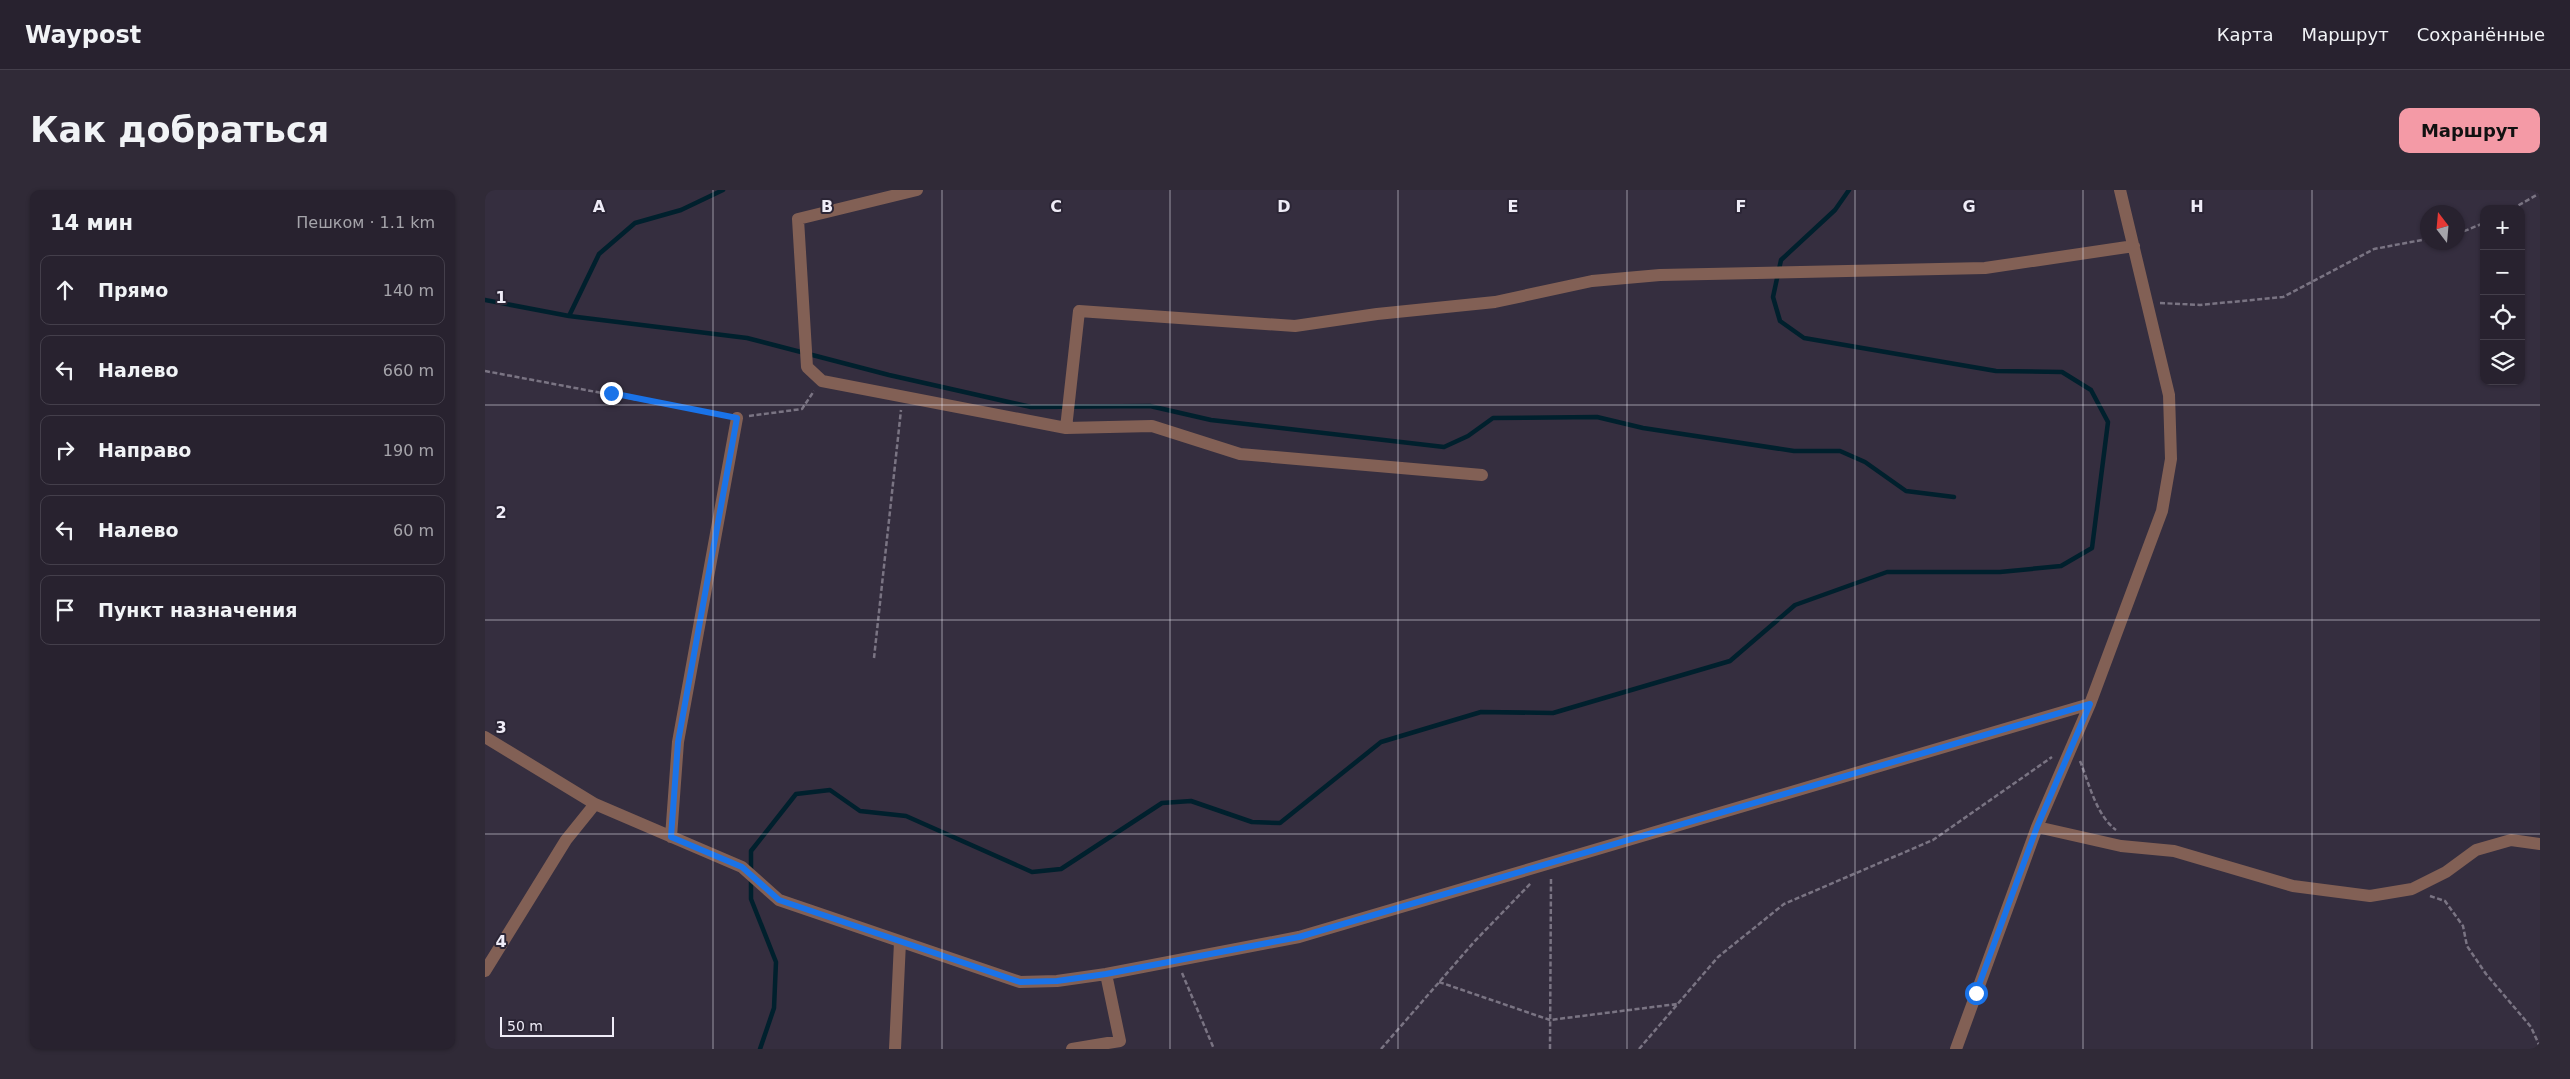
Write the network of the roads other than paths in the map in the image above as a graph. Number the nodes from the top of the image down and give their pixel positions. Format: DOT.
graph roads {
  1 [pos="917,190"];
  2 [pos="2119,190"];
  3 [pos="2134,246"];
  4 [pos="737,418"];
  5 [pos="1066,428"];
  6 [pos="1482,475"];
  7 [pos="2090,704"];
  8 [pos="485,737"];
  9 [pos="595,804"];
  10 [pos="2037,827"];
  11 [pos="671,837"];
  12 [pos="2540,844"];
  13 [pos="900,942"];
  14 [pos="485,971"];
  15 [pos="1106,974"];
  16 [pos="895,1049"];
  17 [pos="1072,1049"];
  18 [pos="1956,1049"];
  1 -- 5 [label="street"];
  2 -- 3 [label="street"];
  3 -- 5 [label="street"];
  3 -- 7 [label="street"];
  4 -- 11 [label="street"];
  5 -- 6 [label="street"];
  7 -- 10 [label="street"];
  7 -- 15 [label="street"];
  8 -- 9 [label="street"];
  9 -- 11 [label="street"];
  9 -- 14 [label="street"];
  10 -- 12 [label="street"];
  10 -- 18 [label="street"];
  11 -- 13 [label="street"];
  13 -- 15 [label="street"];
  13 -- 16 [label="street"];
  15 -- 17 [label="street"];
}
